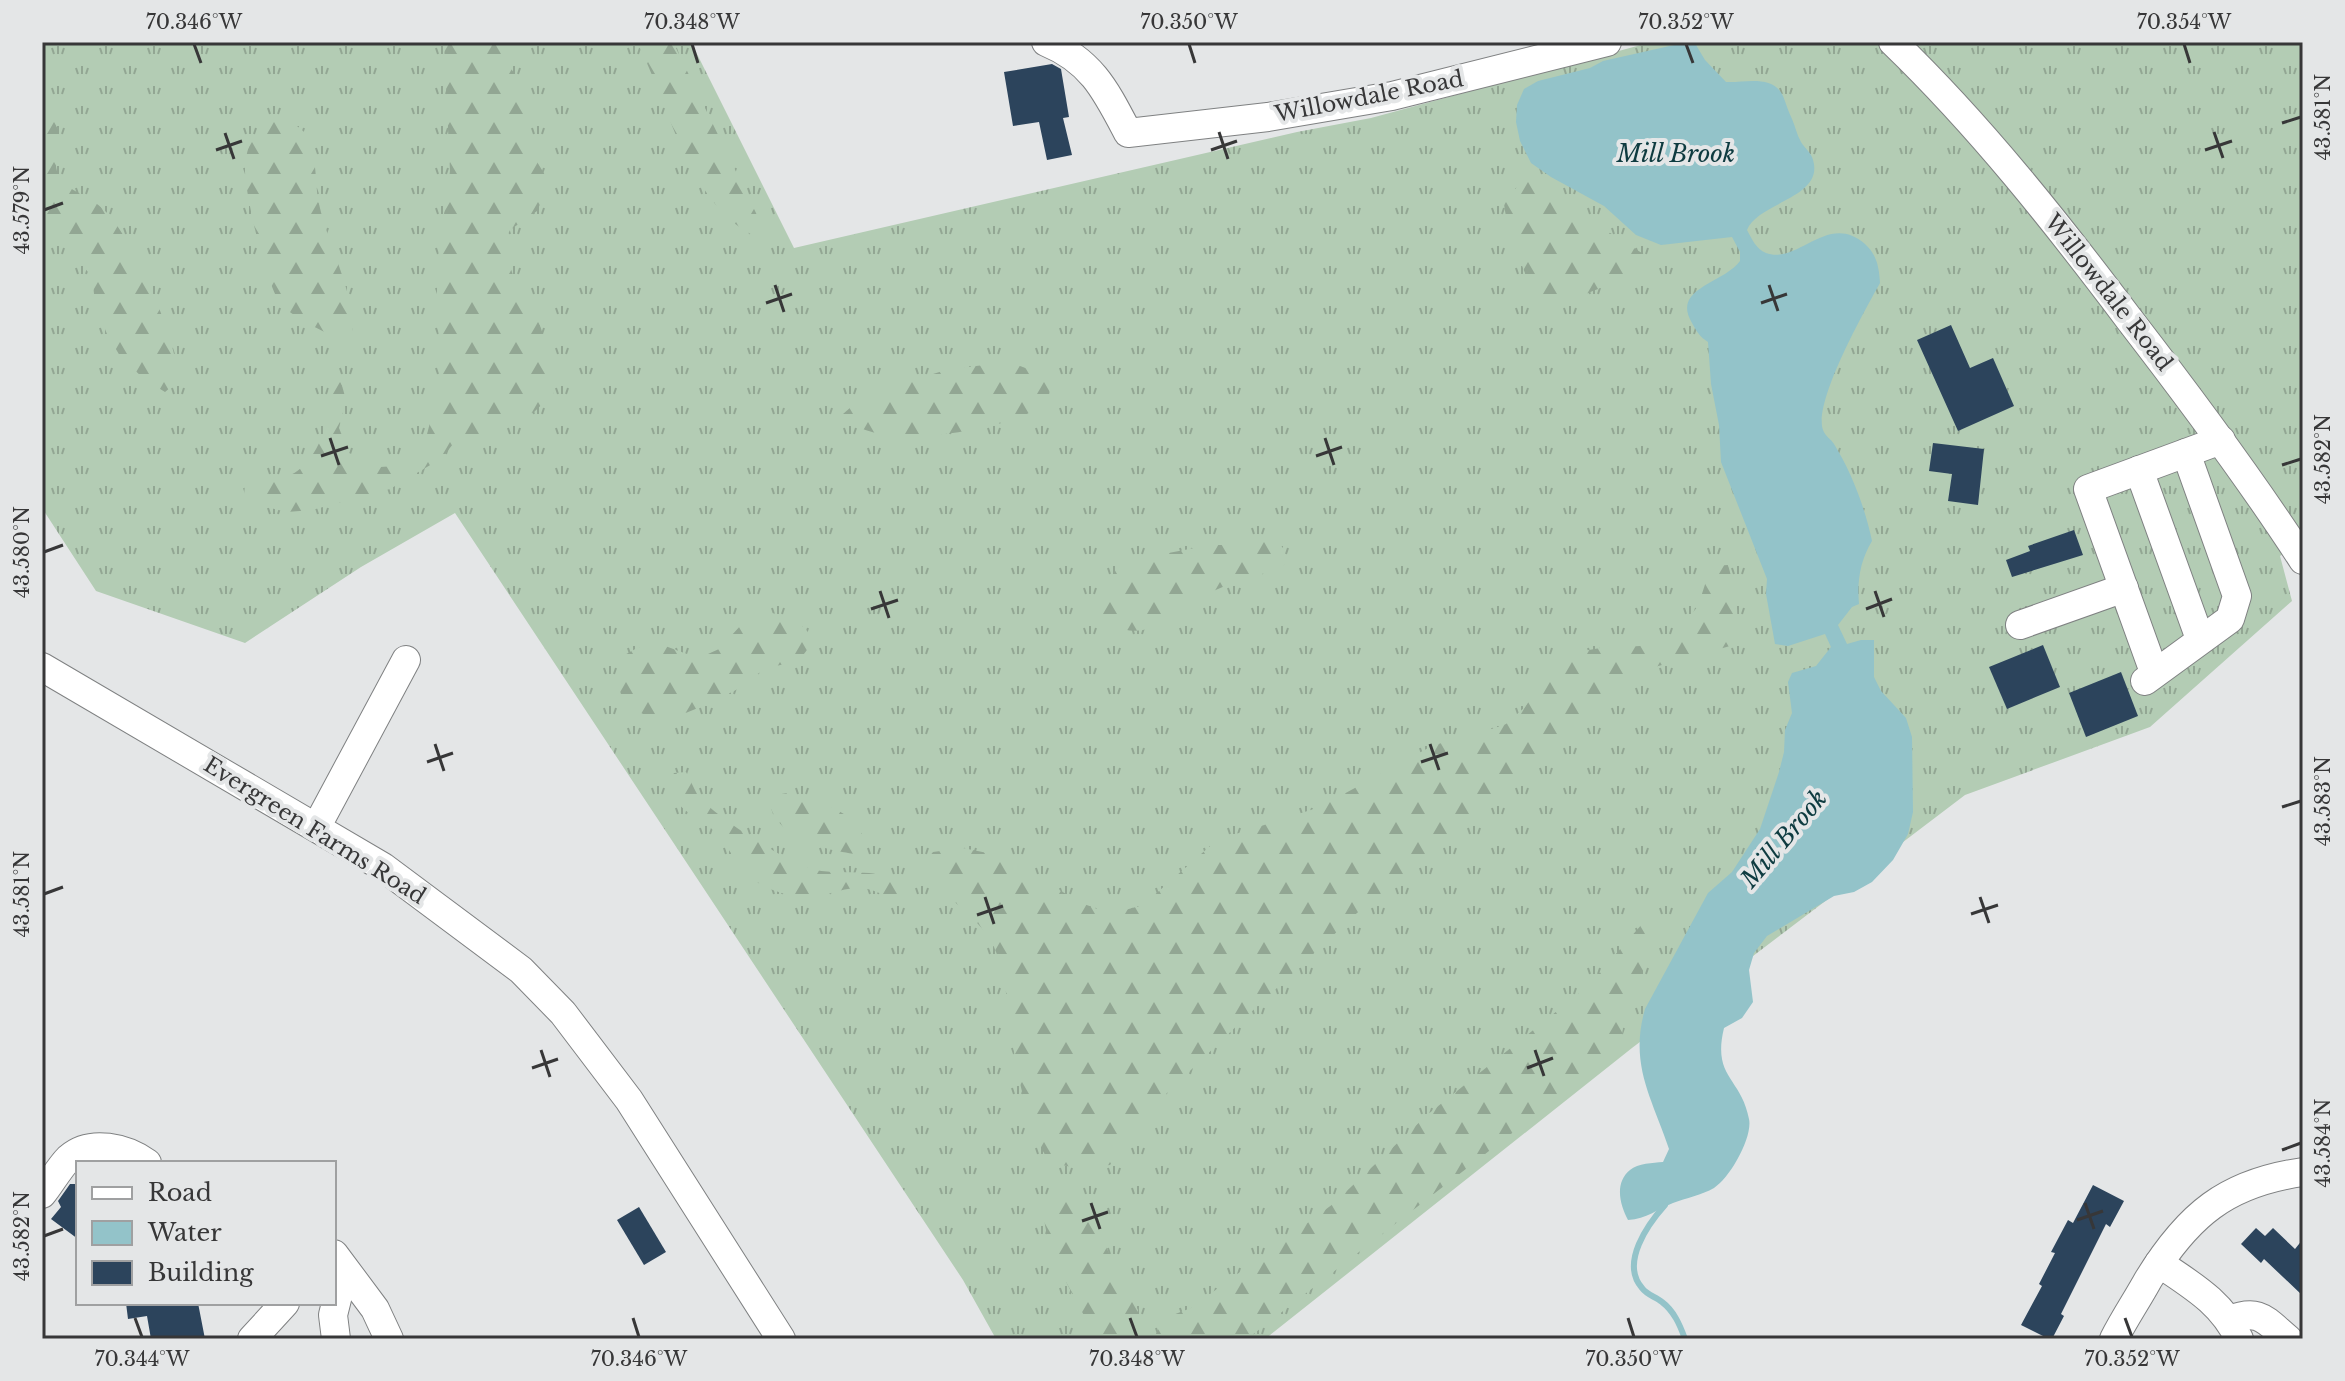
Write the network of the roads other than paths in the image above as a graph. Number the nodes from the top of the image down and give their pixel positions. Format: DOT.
graph roads {
  1 [pos="1046,42"];
  2 [pos="1607,42"];
  3 [pos="1893,42"];
  4 [pos="2221,440"];
  5 [pos="2186,453"];
  6 [pos="2139,470"];
  7 [pos="2303,560"];
  8 [pos="2124,588"];
  9 [pos="2020,625"];
  10 [pos="2200,639"];
  11 [pos="406,660"];
  12 [pos="42,667"];
  13 [pos="317,826"];
  14 [pos="143,1161"];
  15 [pos="2303,1172"];
  16 [pos="42,1194"];
  17 [pos="336,1262"];
  18 [pos="2159,1263"];
  19 [pos="343,1290"];
  20 [pos="283,1305"];
  21 [pos="2234,1330"];
  22 [pos="778,1338"];
  23 [pos="252,1339"];
  24 [pos="336,1339"];
  25 [pos="389,1339"];
  26 [pos="2114,1339"];
  27 [pos="2288,1339"];
  1 -- 2 [label="street, Willowdale Road"];
  3 -- 4 [label="street, Willowdale Road"];
  4 -- 5 [label="street"];
  4 -- 7 [label="street, Willowdale Road"];
  5 -- 6 [label="street"];
  5 -- 10 [label="street"];
  6 -- 8 [label="street"];
  6 -- 10 [label="street"];
  8 -- 9 [label="street"];
  8 -- 10 [label="street"];
  11 -- 13 [label="street"];
  12 -- 13 [label="street, Evergreen Farms Road"];
  13 -- 22 [label="street, Evergreen Farms Road"];
  14 -- 16 [label="street"];
  15 -- 18 [label="street"];
  17 -- 19 [label="street"];
  18 -- 21 [label="street"];
  18 -- 26 [label="street"];
  19 -- 24 [label="street"];
  19 -- 25 [label="street"];
  20 -- 23 [label="street"];
  21 -- 27 [label="street"];
}
